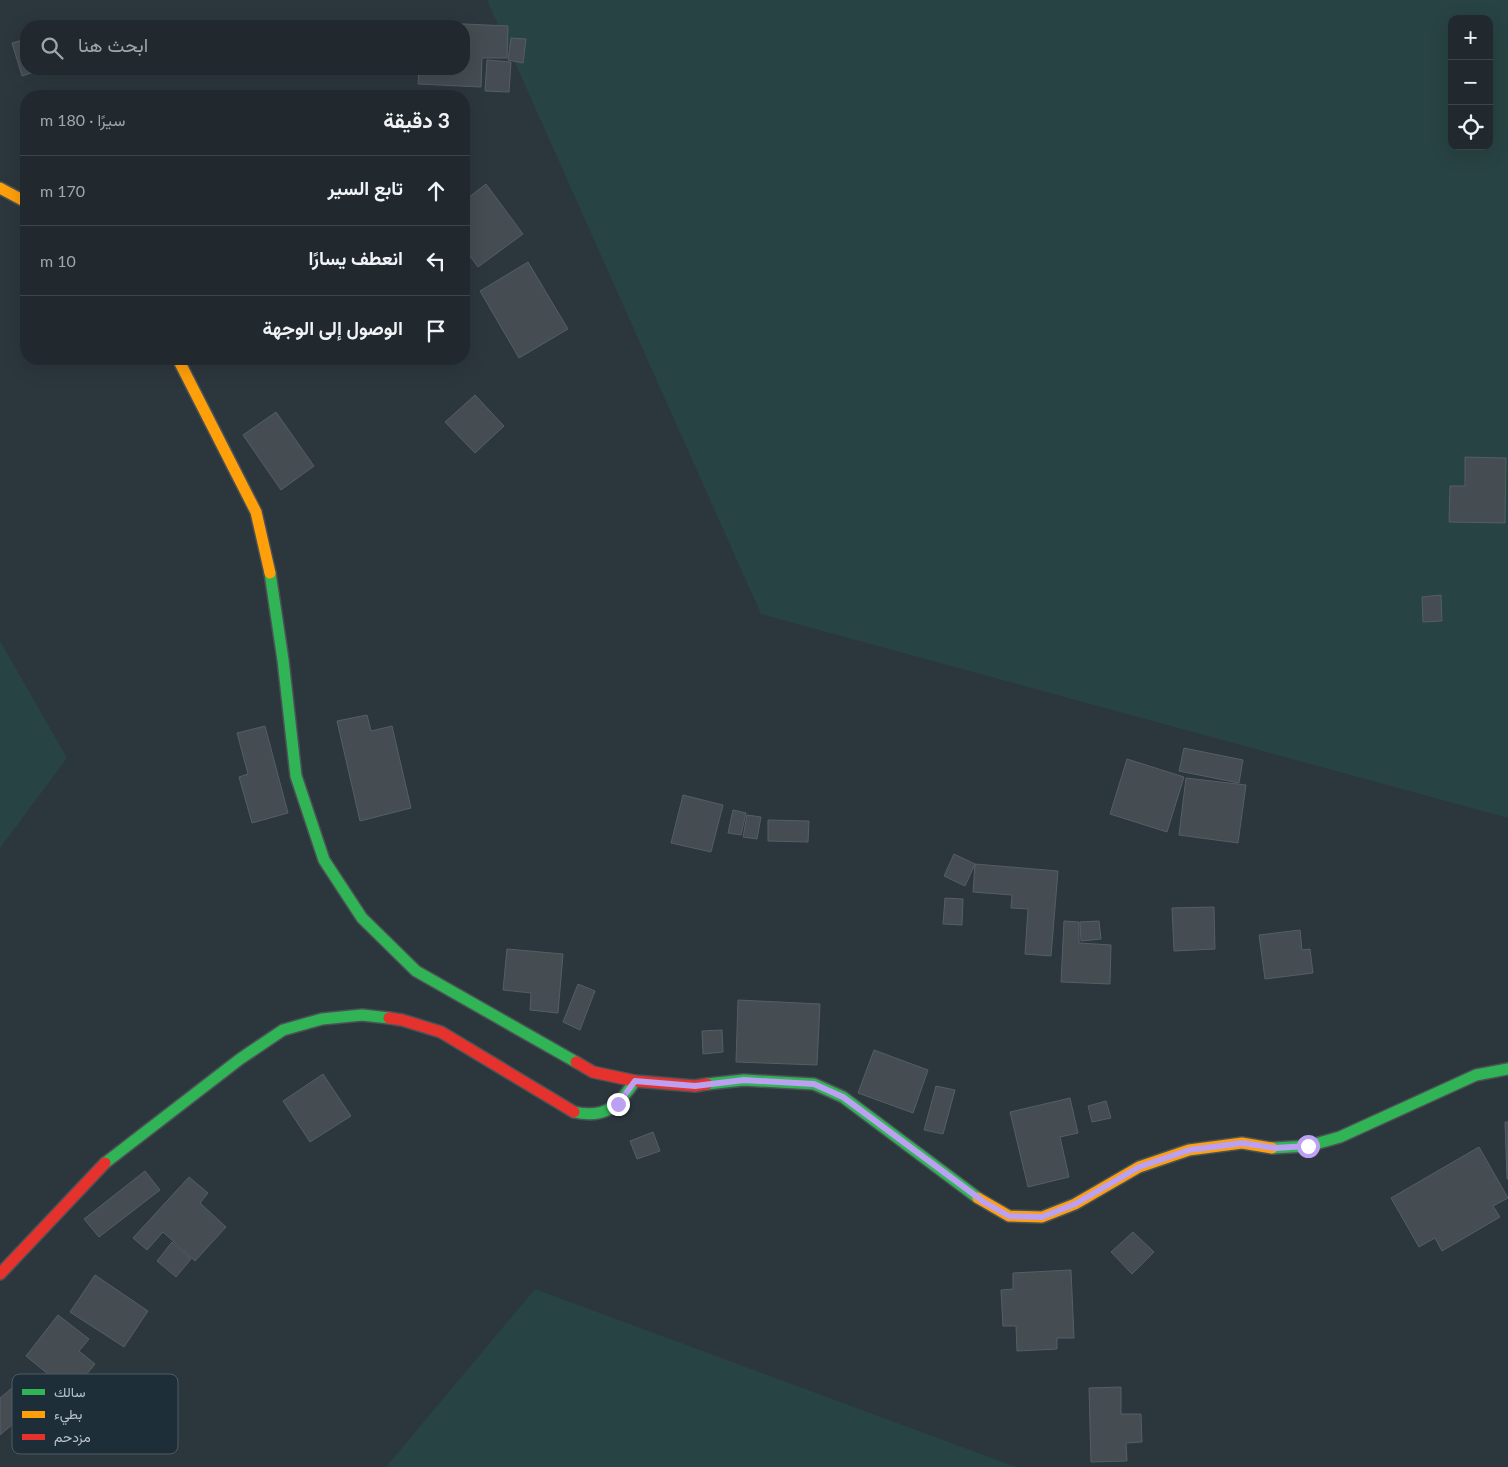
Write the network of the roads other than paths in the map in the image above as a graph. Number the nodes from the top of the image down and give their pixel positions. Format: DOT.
graph roads {
  1 [pos="0,188"];
  2 [pos="20,199"];
  3 [pos="181,365"];
  4 [pos="1508,1069"];
  5 [pos="635,1081"];
  6 [pos="0,1274"];
  1 -- 2 [label="street"];
  3 -- 5 [label="street"];
  4 -- 5 [label="street"];
  5 -- 6 [label="street"];
}
